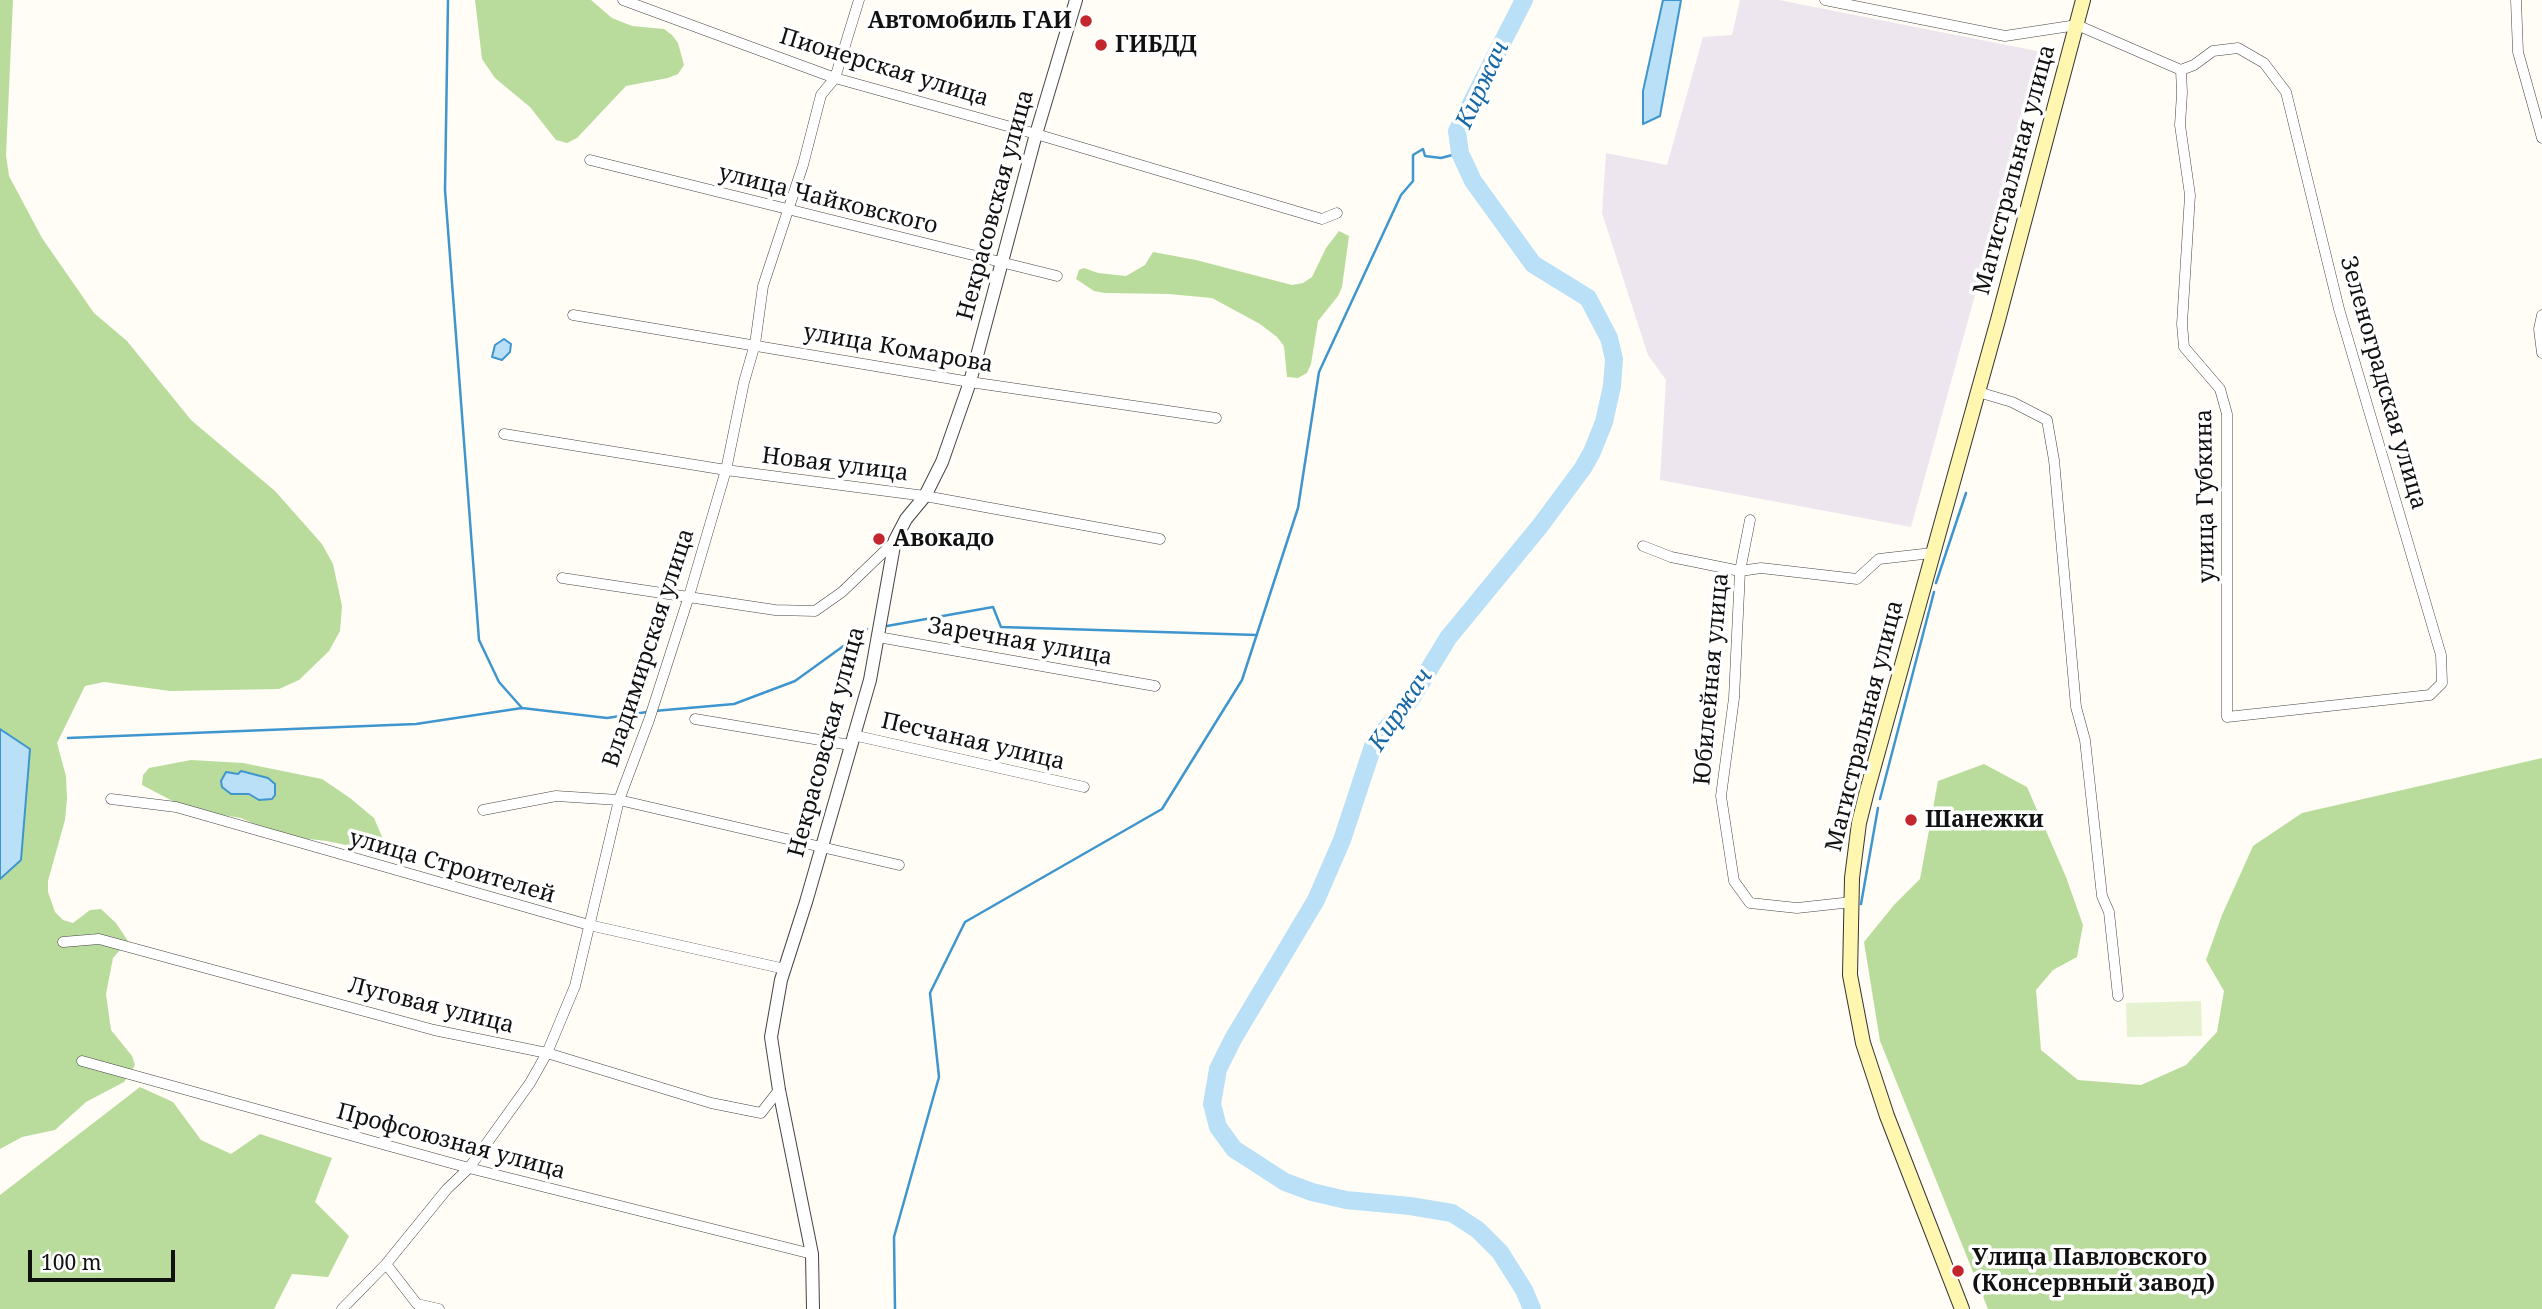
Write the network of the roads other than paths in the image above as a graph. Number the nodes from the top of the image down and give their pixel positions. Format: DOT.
graph roads {
  1 [pos="623,0"];
  2 [pos="859,0"];
  3 [pos="1076,0"];
  4 [pos="1825,0"];
  5 [pos="2083,0"];
  6 [pos="2516,0"];
  7 [pos="2077,25"];
  8 [pos="2180,69"];
  9 [pos="835,78"];
  10 [pos="1036,134"];
  11 [pos="2542,138"];
  12 [pos="590,160"];
  13 [pos="787,210"];
  14 [pos="1337,213"];
  15 [pos="1000,264"];
  16 [pos="1057,276"];
  17 [pos="573,314"];
  18 [pos="2542,315"];
  19 [pos="755,344"];
  20 [pos="2542,353"];
  21 [pos="970,382"];
  22 [pos="1978,392"];
  23 [pos="1216,418"];
  24 [pos="504,434"];
  25 [pos="726,470"];
  26 [pos="925,496"];
  27 [pos="1750,520"];
  28 [pos="1160,539"];
  29 [pos="895,540"];
  30 [pos="1643,546"];
  31 [pos="1932,553"];
  32 [pos="1740,571"];
  33 [pos="562,578"];
  34 [pos="689,596"];
  35 [pos="878,637"];
  36 [pos="2442,683"];
  37 [pos="1155,686"];
  38 [pos="695,719"];
  39 [pos="852,740"];
  40 [pos="1084,787"];
  41 [pos="111,799"];
  42 [pos="619,800"];
  43 [pos="483,810"];
  44 [pos="821,848"];
  45 [pos="899,866"];
  46 [pos="1852,902"];
  47 [pos="589,925"];
  48 [pos="63,942"];
  49 [pos="785,969"];
  50 [pos="2118,996"];
  51 [pos="547,1053"];
  52 [pos="82,1061"];
  53 [pos="779,1090"];
  54 [pos="469,1168"];
  55 [pos="812,1254"];
  56 [pos="386,1264"];
  57 [pos="342,1309"];
  58 [pos="439,1309"];
  59 [pos="813,1309"];
  60 [pos="1962,1309"];
  1 -- 9 [label="street, Пионерская улица"];
  2 -- 9 [label="street, Владимирская улица"];
  3 -- 10 [label="street, Некрасовская улица"];
  4 -- 7 [label="street"];
  5 -- 7 [label="main road, Магистральная улица"];
  6 -- 11 [label="street"];
  7 -- 8 [label="street"];
  7 -- 22 [label="main road, Магистральная улица"];
  8 -- 36 [label="street, Зеленоградская улица"];
  8 -- 36 [label="street, улица Губкина"];
  9 -- 10 [label="street, Пионерская улица"];
  9 -- 13 [label="street, Владимирская улица"];
  10 -- 14 [label="street, Пионерская улица"];
  10 -- 15 [label="street, Некрасовская улица"];
  12 -- 13 [label="street, улица Чайковского"];
  13 -- 15 [label="street, улица Чайковского"];
  13 -- 19 [label="street, Владимирская улица"];
  15 -- 16 [label="street, улица Чайковского"];
  15 -- 21 [label="street, Некрасовская улица"];
  17 -- 19 [label="street, улица Комарова"];
  18 -- 20 [label="street"];
  19 -- 21 [label="street, улица Комарова"];
  19 -- 25 [label="street, Владимирская улица"];
  21 -- 23 [label="street, улица Комарова"];
  21 -- 26 [label="street, Некрасовская улица"];
  22 -- 31 [label="main road, Магистральная улица"];
  22 -- 50 [label="street"];
  24 -- 25 [label="street, Новая улица"];
  25 -- 26 [label="street, Новая улица"];
  25 -- 34 [label="street, Владимирская улица"];
  26 -- 28 [label="street, Новая улица"];
  26 -- 29 [label="street, Некрасовская улица"];
  27 -- 32 [label="street, Юбилейная улица"];
  29 -- 34 [label="street"];
  29 -- 35 [label="street, Некрасовская улица"];
  30 -- 32 [label="street"];
  31 -- 32 [label="street"];
  31 -- 46 [label="main road, Магистральная улица"];
  32 -- 46 [label="street, Юбилейная улица"];
  33 -- 34 [label="street"];
  34 -- 42 [label="street, Владимирская улица"];
  35 -- 37 [label="street, Заречная улица"];
  35 -- 39 [label="street, Некрасовская улица"];
  38 -- 39 [label="street, Песчаная улица"];
  39 -- 40 [label="street, Песчаная улица"];
  39 -- 44 [label="street, Некрасовская улица"];
  41 -- 47 [label="street, улица Строителей"];
  42 -- 43 [label="street"];
  42 -- 44 [label="street"];
  42 -- 47 [label="street, Владимирская улица"];
  44 -- 45 [label="street"];
  44 -- 49 [label="street, Некрасовская улица"];
  46 -- 60 [label="main road, Магистральная улица"];
  47 -- 49 [label="street, улица Строителей"];
  47 -- 51 [label="street, Владимирская улица"];
  48 -- 51 [label="street, Луговая улица"];
  49 -- 53 [label="street, Некрасовская улица"];
  51 -- 53 [label="street, Луговая улица"];
  51 -- 54 [label="street, Владимирская улица"];
  52 -- 54 [label="street, Профсоюзная улица"];
  53 -- 55 [label="street, Некрасовская улица"];
  54 -- 55 [label="street, Профсоюзная улица"];
  54 -- 56 [label="street, Владимирская улица"];
  55 -- 59 [label="street, Некрасовская улица"];
  56 -- 57 [label="street, Владимирская улица"];
  56 -- 58 [label="street"];
}
